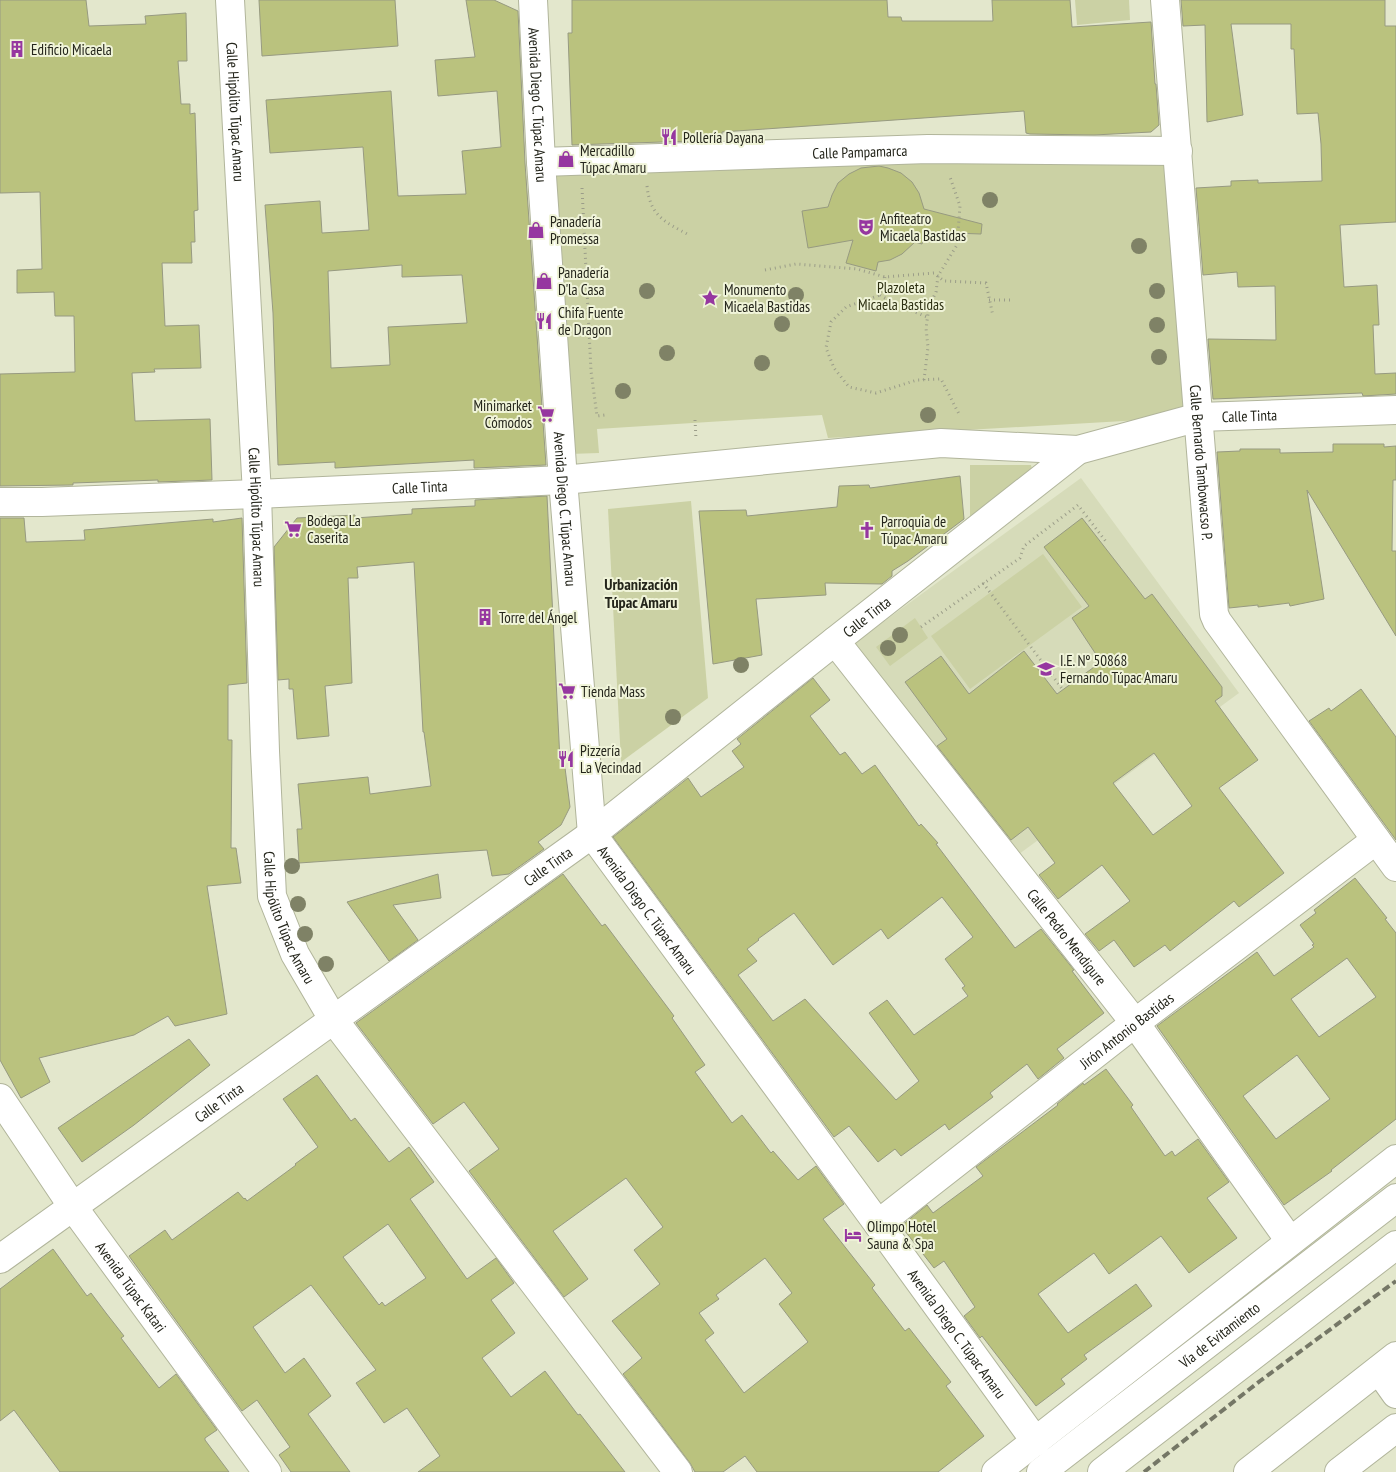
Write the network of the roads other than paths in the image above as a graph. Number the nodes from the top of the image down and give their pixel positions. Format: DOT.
graph roads {
  1 [pos="230,0"];
  2 [pos="533,0"];
  3 [pos="1165,0"];
  4 [pos="1178,151"];
  5 [pos="541,162"];
  6 [pos="1396,410"];
  7 [pos="1199,417"];
  8 [pos="1078,450"];
  9 [pos="563,480"];
  10 [pos="257,494"];
  11 [pos="0,502"];
  12 [pos="835,641"];
  13 [pos="592,834"];
  14 [pos="1376,840"];
  15 [pos="1396,867"];
  16 [pos="333,1019"];
  17 [pos="1135,1023"];
  18 [pos="0,1098"];
  19 [pos="1396,1159"];
  20 [pos="1396,1198"];
  21 [pos="73,1207"];
  22 [pos="878,1224"];
  23 [pos="1290,1241"];
  24 [pos="1396,1246"];
  25 [pos="0,1259"];
  26 [pos="1387,1363"];
  27 [pos="1396,1394"];
  28 [pos="1396,1428"];
  29 [pos="1036,1442"];
  30 [pos="267,1472"];
  31 [pos="678,1472"];
  32 [pos="996,1472"];
  33 [pos="1041,1472"];
  34 [pos="1102,1472"];
  35 [pos="1248,1472"];
  36 [pos="1338,1472"];
  1 -- 10 [label="main road, Calle Hipólito Túpac Amaru"];
  2 -- 5 [label="main road, Avenida Diego C. Túpac Amaru"];
  3 -- 4 [label="main road, Calle Bernardo Tambowacso P."];
  4 -- 5 [label="main road, Calle Pampamarca"];
  4 -- 7 [label="main road, Calle Bernardo Tambowacso P."];
  5 -- 9 [label="main road, Avenida Diego C. Túpac Amaru"];
  6 -- 7 [label="main road, Calle Tinta"];
  7 -- 8 [label="main road, Calle Tinta"];
  7 -- 14 [label="main road, Calle Bernardo Tambowacso P."];
  8 -- 9 [label="main road, Calle Tinta"];
  8 -- 12 [label="main road, Calle Tinta"];
  9 -- 10 [label="main road, Calle Tinta"];
  9 -- 13 [label="main road, Avenida Diego C. Túpac Amaru"];
  10 -- 11 [label="main road, Calle Tinta"];
  10 -- 16 [label="main road, Calle Hipólito Túpac Amaru"];
  12 -- 13 [label="main road, Calle Tinta"];
  12 -- 17 [label="main road, Calle Pedro Mendigure"];
  13 -- 16 [label="main road, Calle Tinta"];
  13 -- 22 [label="main road, Avenida Diego C. Túpac Amaru"];
  14 -- 15 [label="main road, Calle Bernardo Tambowacso P."];
  14 -- 17 [label="main road, Jirón Antonio Bastidas"];
  16 -- 21 [label="main road, Calle Tinta"];
  16 -- 31 [label="main road, Calle Hipólito Túpac Amaru"];
  17 -- 22 [label="main road, Jirón Antonio Bastidas"];
  17 -- 23 [label="main road, Calle Pedro Mendigure"];
  18 -- 21 [label="main road, Avenida Túpac Katari"];
  19 -- 23 [label="main road"];
  20 -- 33 [label="main road, Vía de Evitamiento"];
  21 -- 25 [label="main road, Calle Tinta"];
  21 -- 30 [label="main road, Avenida Túpac Katari"];
  22 -- 29 [label="main road, Avenida Diego C. Túpac Amaru"];
  23 -- 29 [label="main road"];
  24 -- 34 [label="main road"];
  26 -- 27 [label="main road"];
  26 -- 35 [label="main road"];
  28 -- 36 [label="main road"];
  29 -- 32 [label="main road"];
}
